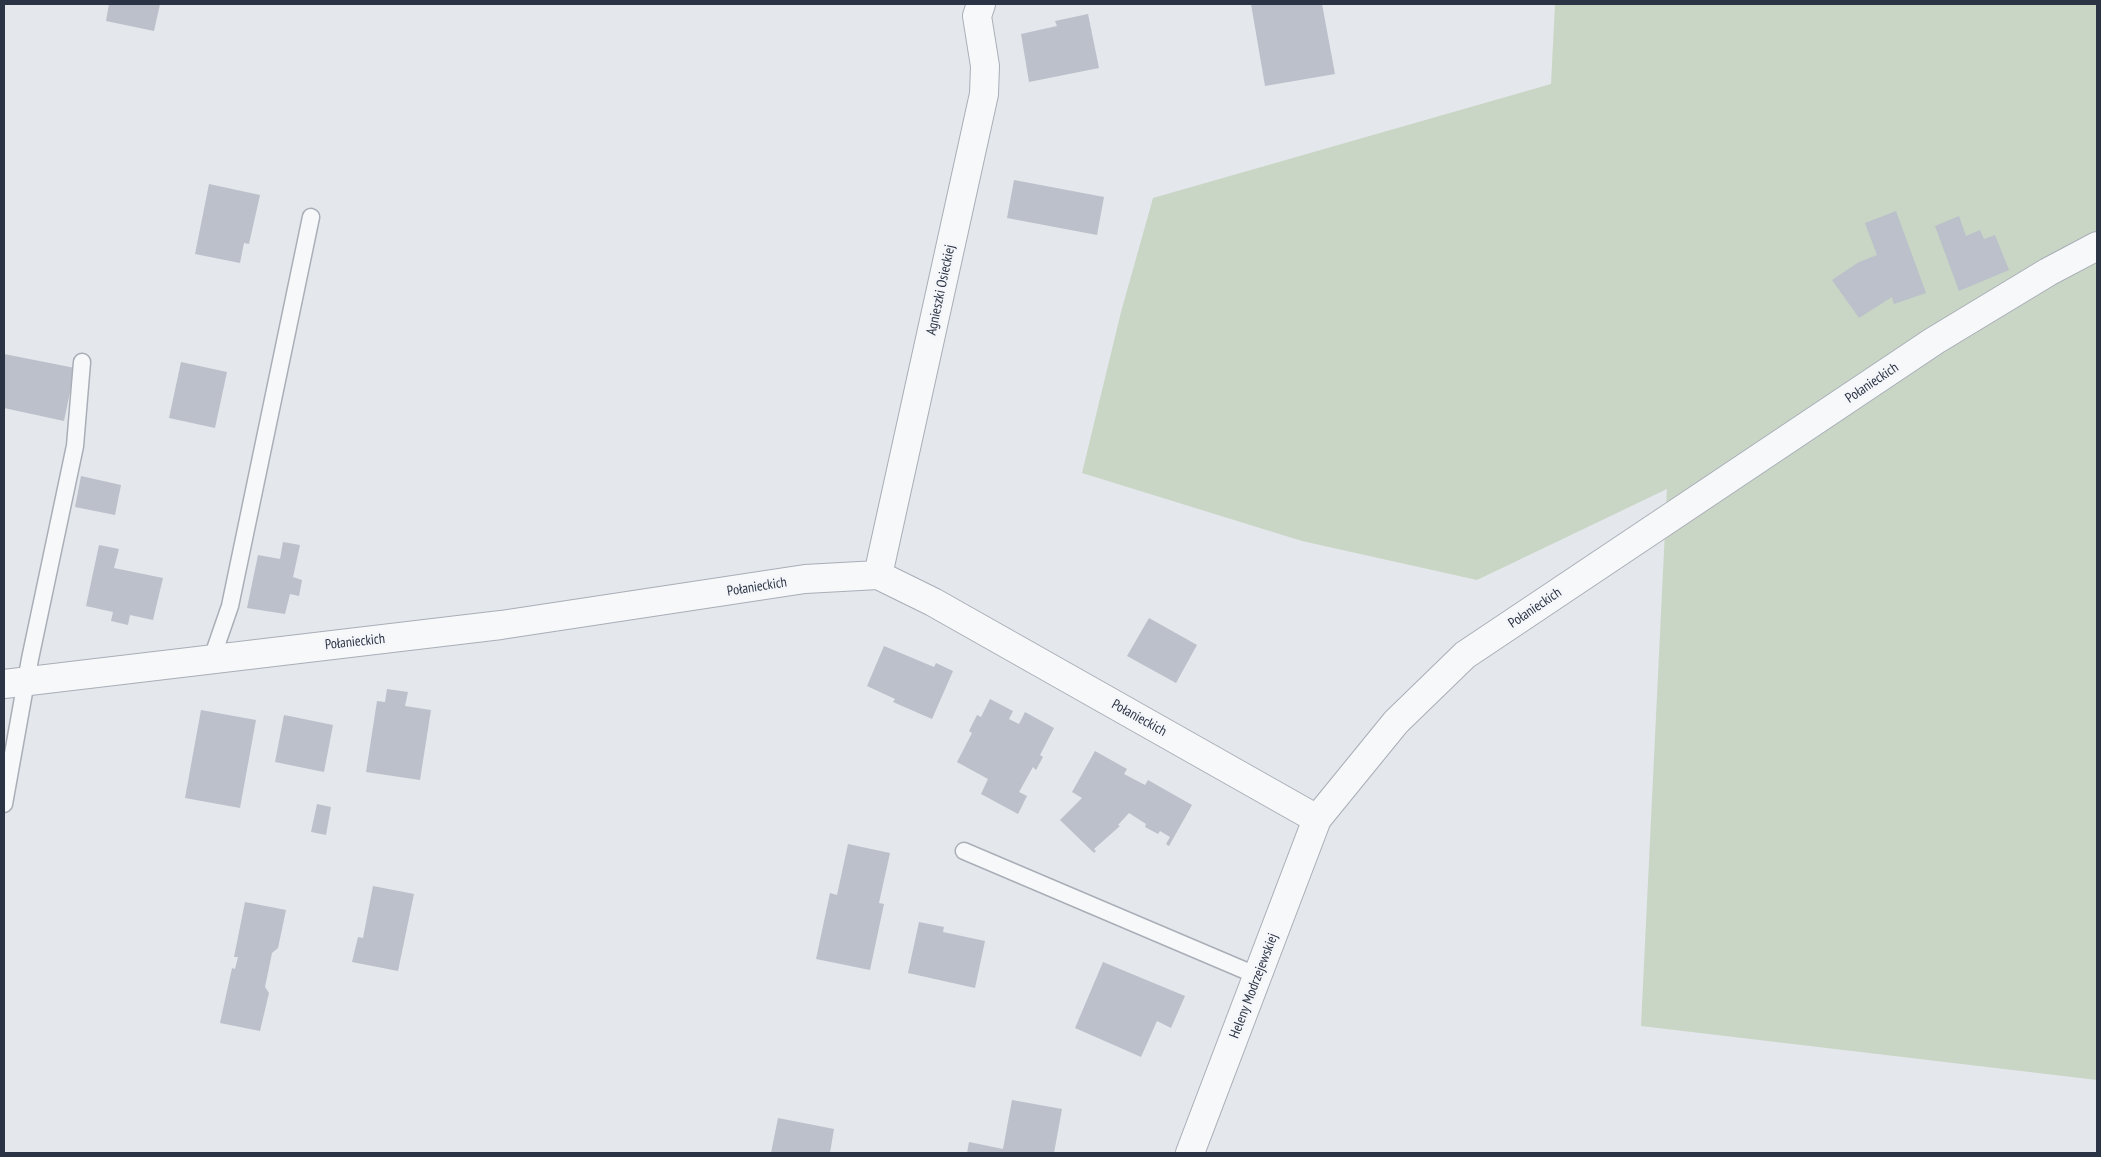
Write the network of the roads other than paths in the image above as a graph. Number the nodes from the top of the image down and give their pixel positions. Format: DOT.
graph roads {
  1 [pos="981,4"];
  2 [pos="311,217"];
  3 [pos="2097,246"];
  4 [pos="82,362"];
  5 [pos="878,575"];
  6 [pos="212,658"];
  7 [pos="15,683"];
  8 [pos="4,804"];
  9 [pos="1317,819"];
  10 [pos="964,851"];
  11 [pos="1258,976"];
  12 [pos="1190,1153"];
  1 -- 5 [label="street, Agnieszki Osieckiej"];
  2 -- 6 [label="lane"];
  3 -- 9 [label="street, Połanieckich"];
  4 -- 7 [label="lane"];
  5 -- 6 [label="street, Połanieckich"];
  5 -- 9 [label="street, Połanieckich"];
  6 -- 7 [label="street, Połanieckich"];
  7 -- 8 [label="lane"];
  9 -- 11 [label="street, Heleny Modrzejewskiej"];
  10 -- 11 [label="lane"];
  11 -- 12 [label="street, Heleny Modrzejewskiej"];
}
